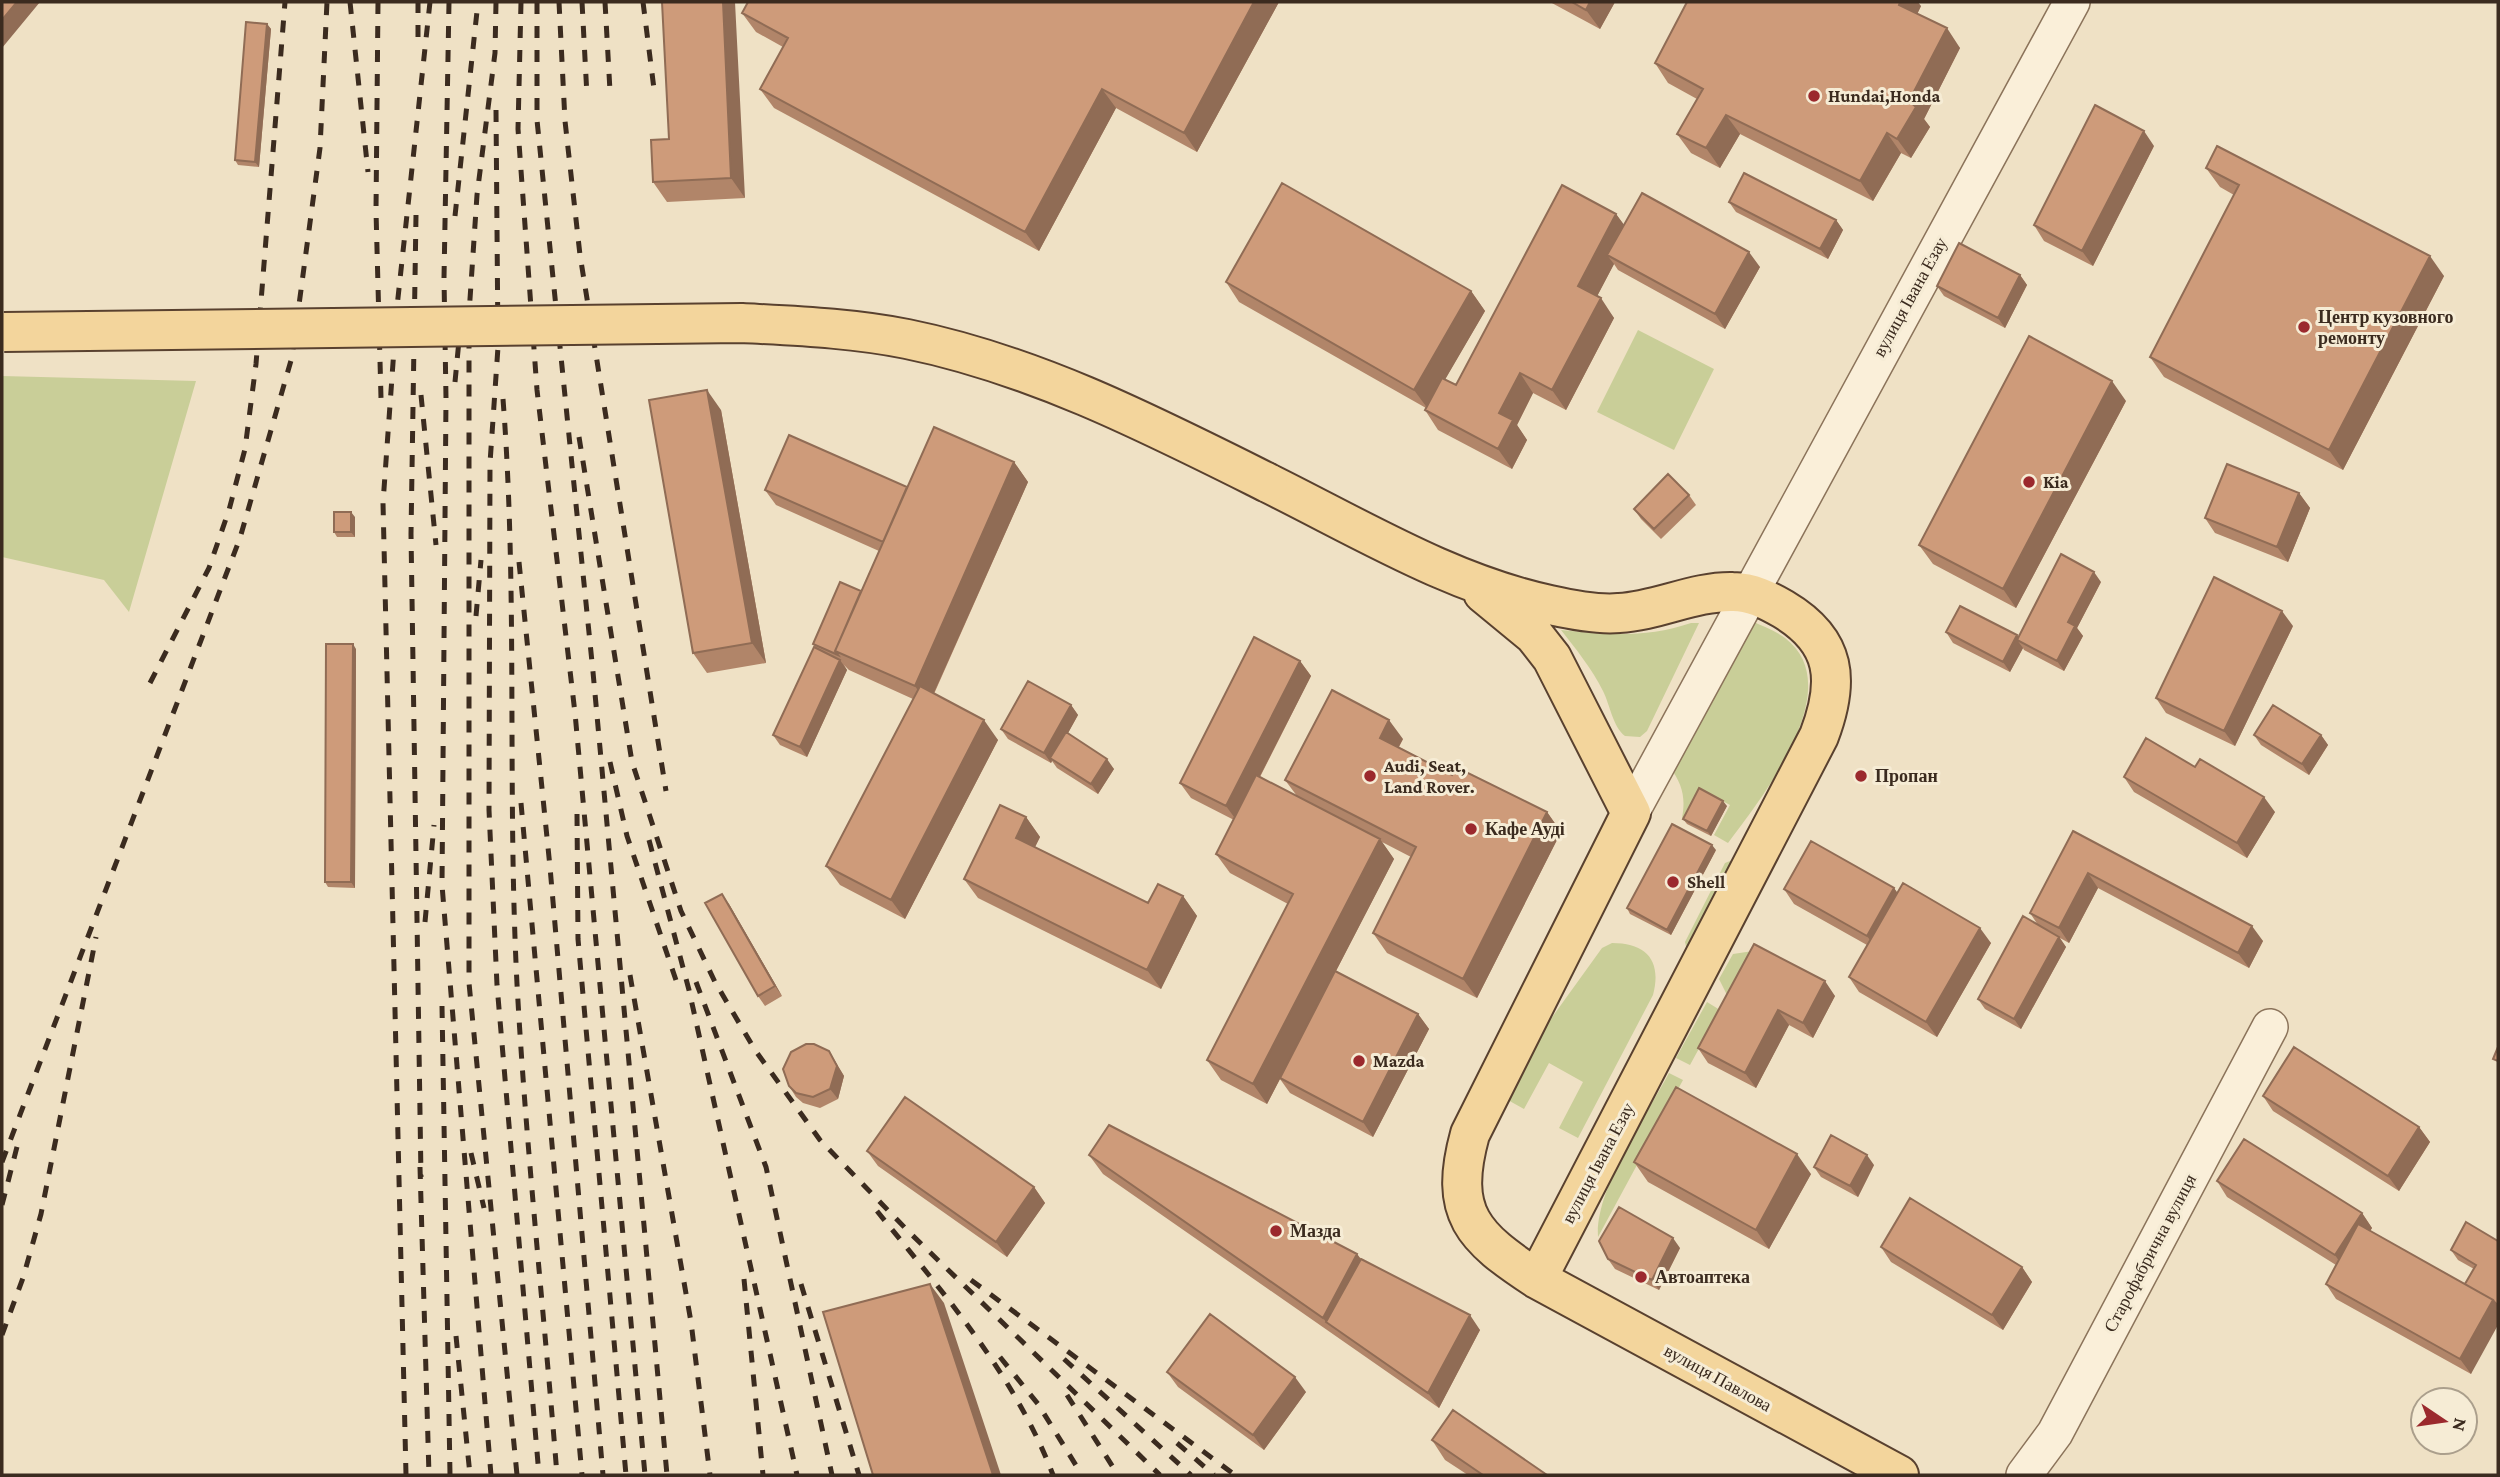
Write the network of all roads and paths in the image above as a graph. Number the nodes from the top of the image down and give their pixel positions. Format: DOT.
graph roads {
  1 [pos="2072,2"];
  2 [pos="3,332"];
  3 [pos="1466,580"];
  4 [pos="1748,593"];
  5 [pos="1631,813"];
  6 [pos="2270,1027"];
  7 [pos="1537,1279"];
  8 [pos="1899,1475"];
  9 [pos="2024,1475"];
  1 -- 4 [label="street, вулиця Івана Езау"];
  2 -- 3 [label="main road, bridge"];
  3 -- 4 [label="main road, вулиця Івана Езау"];
  3 -- 5 [label="main road"];
  4 -- 5 [label="street, вулиця Івана Езау"];
  4 -- 7 [label="main road, вулиця Івана Езау"];
  5 -- 7 [label="main road, вулиця Івана Езау"];
  6 -- 9 [label="street, Старофабрична вулиця"];
  7 -- 8 [label="main road, вулиця Павлова"];
}
